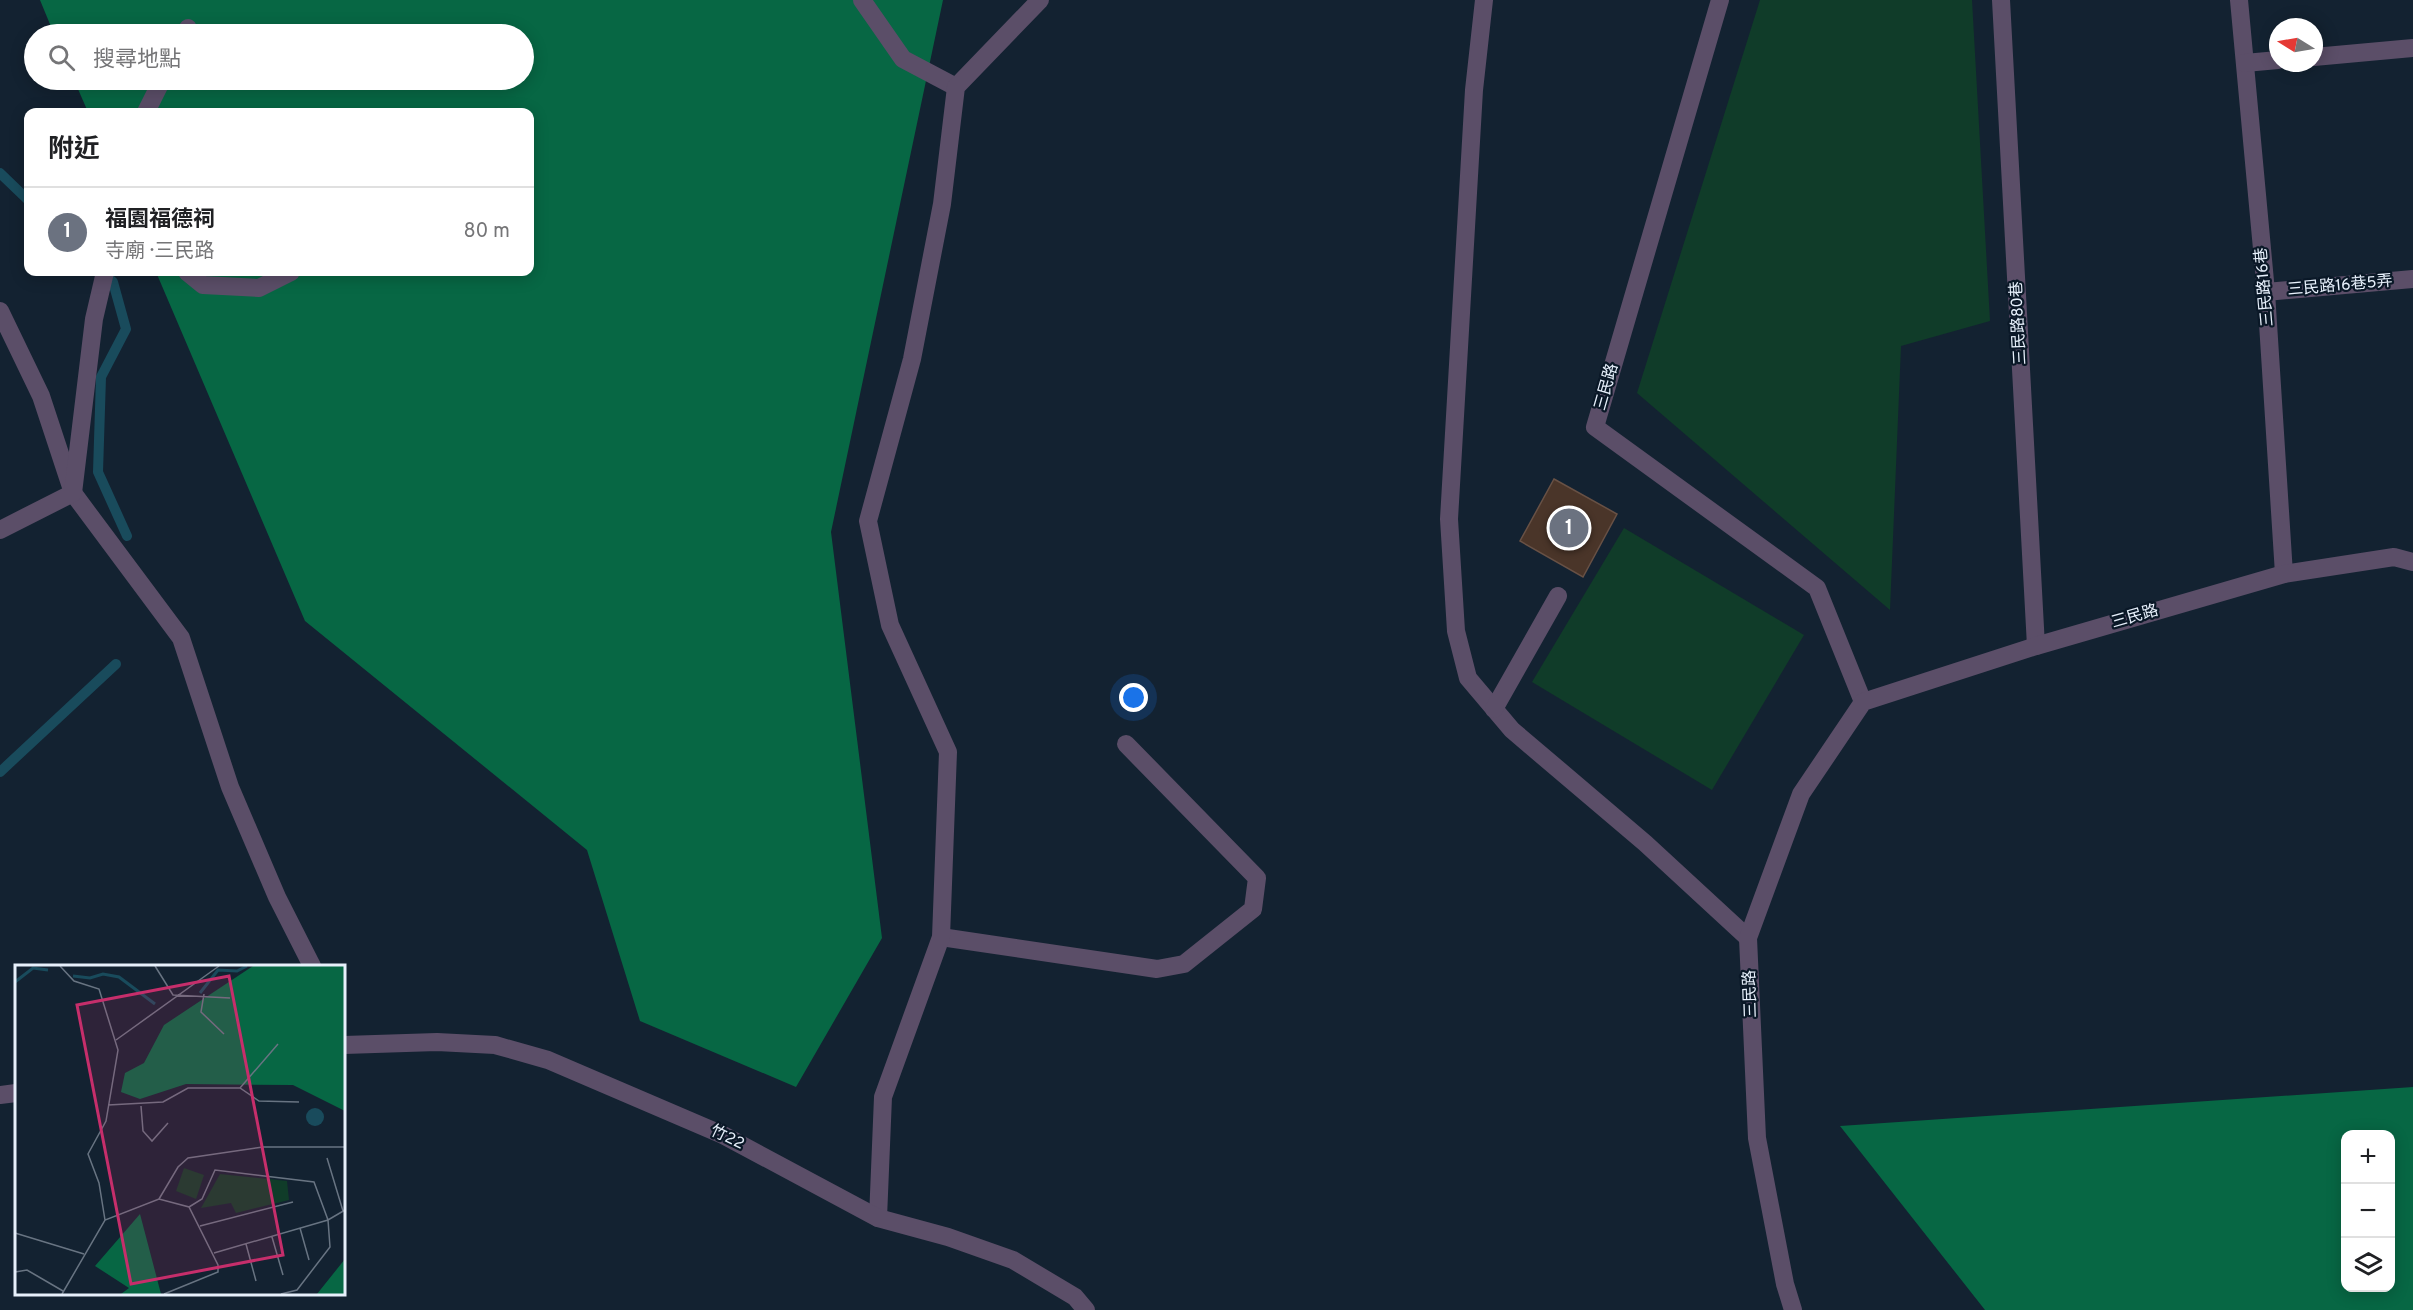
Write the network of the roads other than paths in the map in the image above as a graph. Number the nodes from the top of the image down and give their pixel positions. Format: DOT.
graph roads {
  1 [pos="862,0"];
  2 [pos="1040,0"];
  3 [pos="1484,0"];
  4 [pos="1720,0"];
  5 [pos="2001,0"];
  6 [pos="2239,0"];
  7 [pos="2413,48"];
  8 [pos="2323,56"];
  9 [pos="2269,61"];
  10 [pos="2245,63"];
  11 [pos="956,87"];
  12 [pos="157,90"];
  13 [pos="148,108"];
  14 [pos="192,276"];
  15 [pos="283,276"];
  16 [pos="2413,279"];
  17 [pos="103,280"];
  18 [pos="2266,292"];
  19 [pos="0,311"];
  20 [pos="73,494"];
  21 [pos="0,530"];
  22 [pos="2413,562"];
  23 [pos="2284,574"];
  24 [pos="1558,596"];
  25 [pos="2036,646"];
  26 [pos="1863,702"];
  27 [pos="1494,709"];
  28 [pos="1126,744"];
  29 [pos="941,937"];
  30 [pos="1748,938"];
  31 [pos="311,965"];
  32 [pos="346,1040"];
  33 [pos="15,1093"];
  34 [pos="0,1095"];
  35 [pos="878,1218"];
  36 [pos="1086,1310"];
  37 [pos="1793,1310"];
  1 -- 11 [label="street"];
  2 -- 11 [label="street"];
  3 -- 27 [label="street"];
  4 -- 26 [label="street, 三民路"];
  5 -- 25 [label="street, 三民路80巷"];
  6 -- 10 [label="street, 三民路16巷"];
  7 -- 8 [label="street"];
  9 -- 10 [label="street"];
  10 -- 18 [label="street, 三民路16巷"];
  11 -- 29 [label="street"];
  12 -- 13 [label="street"];
  14 -- 15 [label="street"];
  16 -- 18 [label="street, 三民路16巷5弄"];
  17 -- 20 [label="street"];
  18 -- 23 [label="street, 三民路16巷"];
  19 -- 20 [label="street"];
  20 -- 21 [label="street"];
  20 -- 31 [label="street"];
  22 -- 23 [label="street, 三民路"];
  23 -- 25 [label="street, 三民路"];
  24 -- 27 [label="street"];
  25 -- 26 [label="street, 三民路"];
  26 -- 30 [label="street, 三民路"];
  27 -- 30 [label="street"];
  28 -- 29 [label="street"];
  29 -- 35 [label="street"];
  30 -- 37 [label="street, 三民路"];
  32 -- 35 [label="street, 竹22 / 竹22"];
  33 -- 34 [label="street"];
  35 -- 36 [label="street, 竹22 / 竹22"];
}
